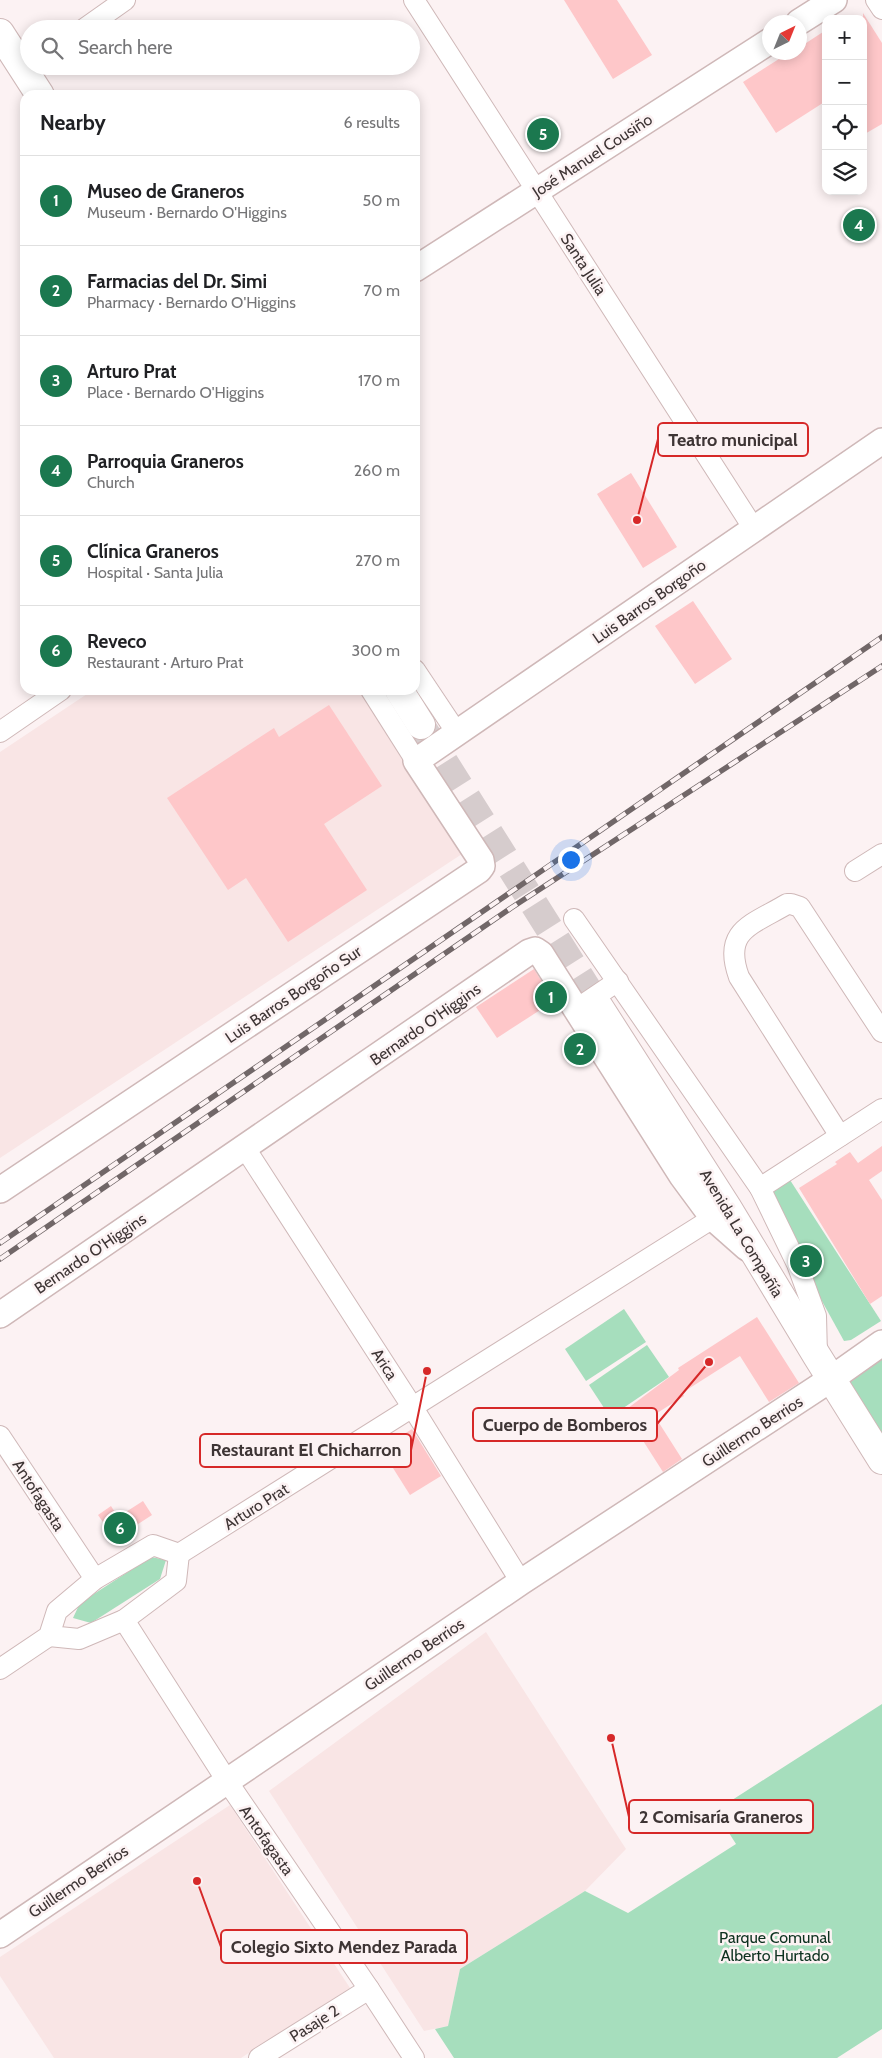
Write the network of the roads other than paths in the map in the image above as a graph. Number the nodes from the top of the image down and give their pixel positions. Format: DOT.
graph roads {
  1 [pos="125,0"];
  2 [pos="414,0"];
  3 [pos="834,0"];
  4 [pos="876,0"];
  5 [pos="882,9"];
  6 [pos="807,17"];
  7 [pos="97,20"];
  8 [pos="0,33"];
  9 [pos="762,46"];
  10 [pos="16,70"];
  11 [pos="21,75"];
  12 [pos="21,90"];
  13 [pos="35,90"];
  14 [pos="537,191"];
  15 [pos="420,266"];
  16 [pos="882,441"];
  17 [pos="754,528"];
  18 [pos="420,678"];
  19 [pos="54,695"];
  20 [pos="374,695"];
  21 [pos="402,695"];
  22 [pos="421,725"];
  23 [pos="0,732"];
  24 [pos="456,734"];
  25 [pos="416,761"];
  26 [pos="882,854"];
  27 [pos="855,871"];
  28 [pos="574,919"];
  29 [pos="618,981"];
  30 [pos="587,1008"];
  31 [pos="882,1032"];
  32 [pos="882,1109"];
  33 [pos="840,1136"];
  34 [pos="245,1148"];
  35 [pos="760,1188"];
  36 [pos="0,1190"];
  37 [pos="713,1218"];
  38 [pos="757,1257"];
  39 [pos="0,1315"];
  40 [pos="882,1343"];
  41 [pos="816,1356"];
  42 [pos="831,1379"];
  43 [pos="413,1408"];
  44 [pos="0,1436"];
  45 [pos="882,1460"];
  46 [pos="179,1554"];
  47 [pos="95,1579"];
  48 [pos="521,1582"];
  49 [pos="124,1620"];
  50 [pos="49,1636"];
  51 [pos="0,1669"];
  52 [pos="227,1781"];
  53 [pos="0,1935"];
  54 [pos="370,1989"];
  55 [pos="259,2058"];
  56 [pos="414,2058"];
  1 -- 7 [label="street"];
  2 -- 14 [label="street, Santa Julia"];
  3 -- 6 [label="street"];
  4 -- 5 [label="street"];
  8 -- 10 [label="main road"];
  9 -- 14 [label="street, José Manuel Cousiño"];
  10 -- 12 [label="main road"];
  11 -- 13 [label="main road"];
  14 -- 15 [label="street, José Manuel Cousiño"];
  14 -- 17 [label="street, Santa Julia"];
  16 -- 17 [label="street, Luis Barros Borgoño"];
  17 -- 24 [label="street, Luis Barros Borgoño"];
  18 -- 24 [label="street"];
  19 -- 23 [label="street"];
  20 -- 25 [label="street"];
  21 -- 22 [label="main road"];
  24 -- 25 [label="street, Luis Barros Borgoño"];
  25 -- 36 [label="street, Luis Barros Borgoño Sur"];
  26 -- 27 [label="street"];
  28 -- 29 [label="street"];
  29 -- 30 [label="street"];
  29 -- 35 [label="street"];
  30 -- 34 [label="street, Bernardo O'Higgins"];
  30 -- 37 [label="street, Bernardo O'Higgins"];
  30 -- 38 [label="main road, Avenida La Compañía"];
  31 -- 33 [label="street"];
  32 -- 33 [label="street"];
  33 -- 35 [label="street"];
  34 -- 39 [label="street, Bernardo O'Higgins"];
  34 -- 43 [label="street, Arica"];
  35 -- 41 [label="street"];
  37 -- 38 [label="street, Bernardo O'Higgins"];
  37 -- 43 [label="street, Arturo Prat"];
  38 -- 41 [label="main road, Avenida La Compañía"];
  40 -- 42 [label="street, Guillermo Berrios"];
  41 -- 42 [label="main road, Avenida La Compañía"];
  42 -- 45 [label="main road, Avenida La Compañía"];
  42 -- 48 [label="street, Guillermo Berrios"];
  43 -- 46 [label="street, Arturo Prat"];
  43 -- 48 [label="street, Arica"];
  44 -- 47 [label="street, Antofagasta"];
  46 -- 47 [label="street"];
  46 -- 49 [label="street"];
  47 -- 50 [label="street"];
  48 -- 52 [label="street, Guillermo Berrios"];
  49 -- 50 [label="street"];
  49 -- 52 [label="street, Antofagasta"];
  50 -- 51 [label="street"];
  52 -- 53 [label="street, Guillermo Berrios"];
  52 -- 54 [label="street, Antofagasta"];
  54 -- 55 [label="street, Pasaje 2"];
  54 -- 56 [label="street, Antofagasta"];
}
